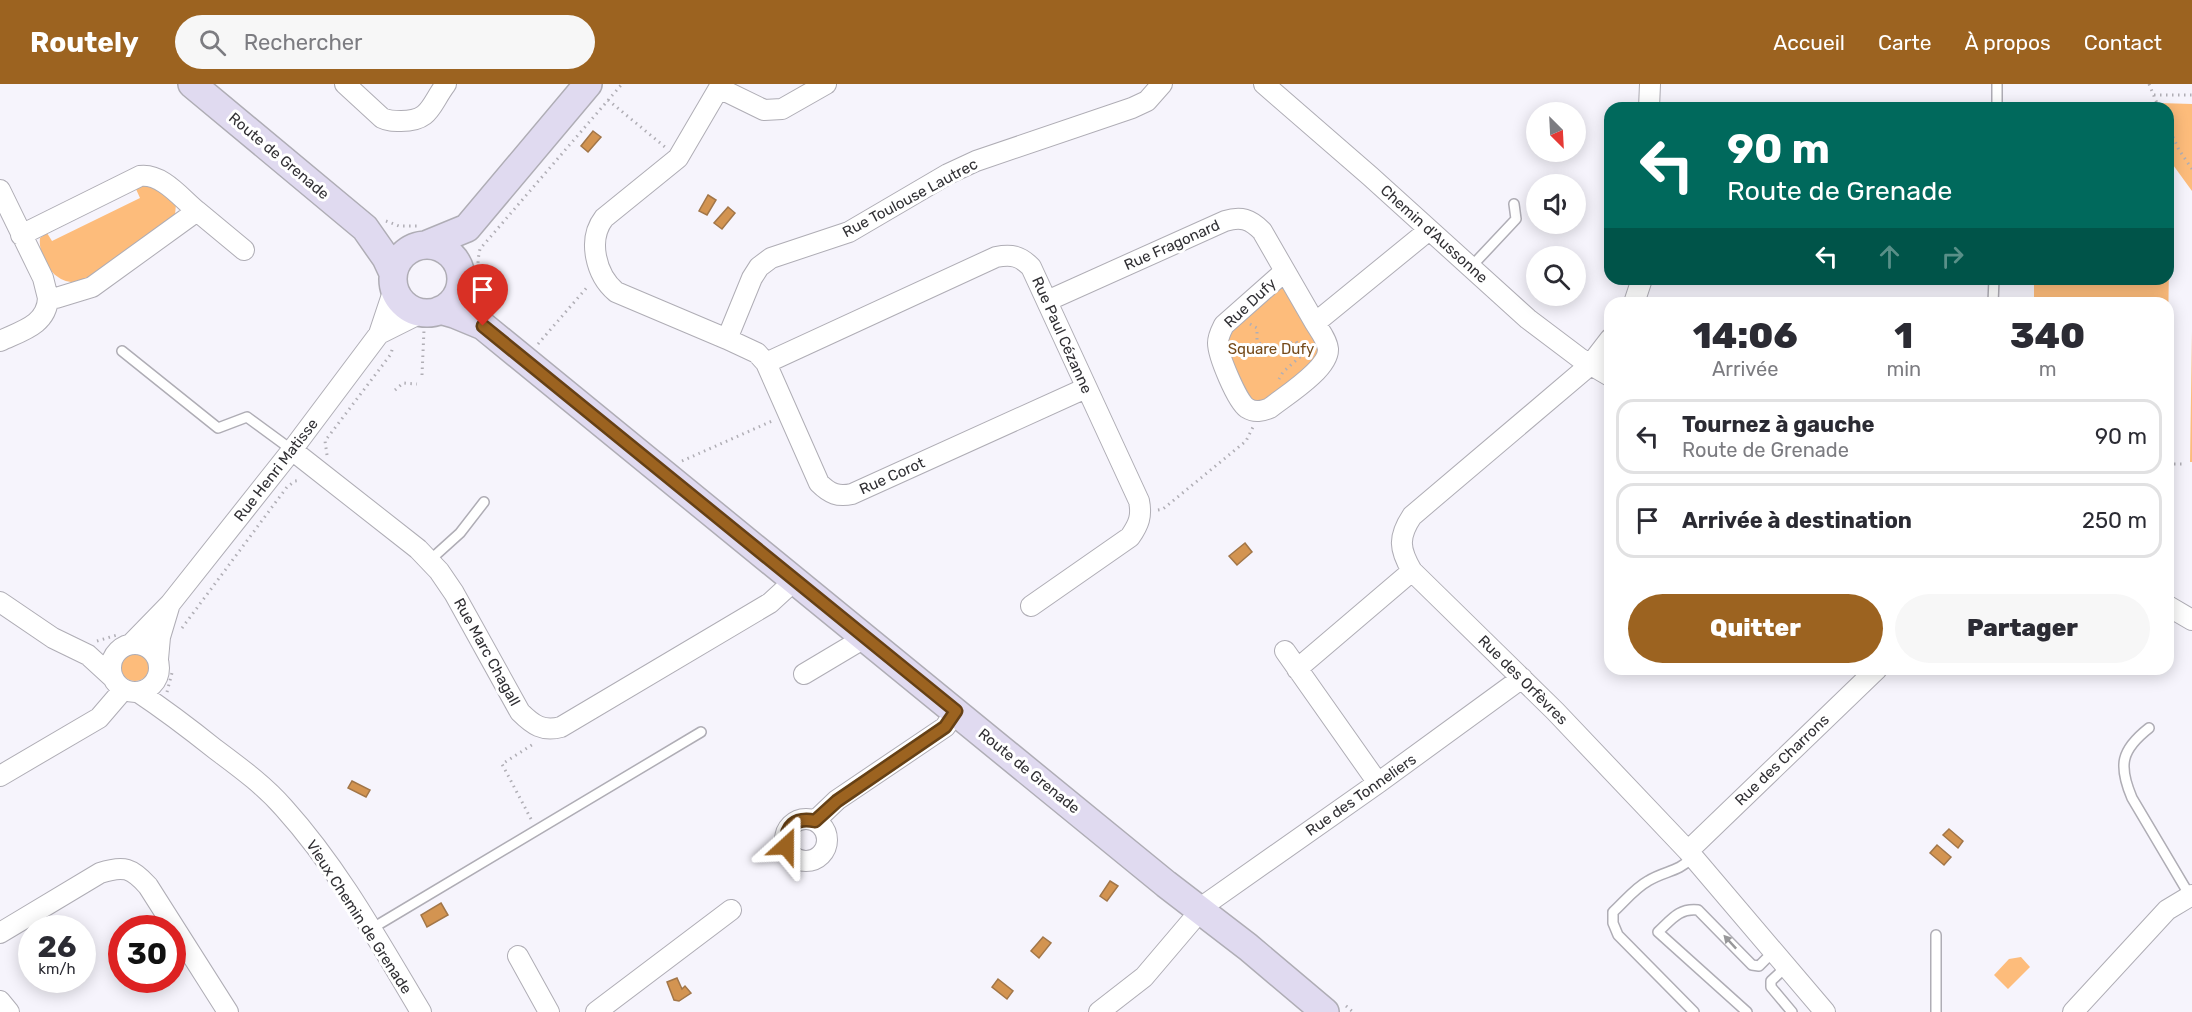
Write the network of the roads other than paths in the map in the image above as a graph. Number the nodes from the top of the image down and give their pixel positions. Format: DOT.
graph roads {
  1 [pos="192,84"];
  2 [pos="345,84"];
  3 [pos="446,84"];
  4 [pos="826,84"];
  5 [pos="1162,84"];
  6 [pos="1264,84"];
  7 [pos="1650,84"];
  8 [pos="1997,84"];
  9 [pos="720,86"];
  10 [pos="599,93"];
  11 [pos="1649,102"];
  12 [pos="1997,102"];
  13 [pos="0,190"];
  14 [pos="1514,204"];
  15 [pos="197,211"];
  16 [pos="374,223"];
  17 [pos="1429,230"];
  18 [pos="21,235"];
  19 [pos="476,235"];
  20 [pos="424,238"];
  21 [pos="244,250"];
  22 [pos="1470,268"];
  23 [pos="1285,271"];
  24 [pos="461,274"];
  25 [pos="393,281"];
  26 [pos="48,298"];
  27 [pos="1047,301"];
  28 [pos="488,315"];
  29 [pos="429,317"];
  30 [pos="1316,323"];
  31 [pos="386,339"];
  32 [pos="727,339"];
  33 [pos="0,341"];
  34 [pos="1604,347"];
  35 [pos="122,351"];
  36 [pos="766,363"];
  37 [pos="1590,365"];
  38 [pos="1604,373"];
  39 [pos="1086,388"];
  40 [pos="292,450"];
  41 [pos="484,502"];
  42 [pos="429,561"];
  43 [pos="1412,571"];
  44 [pos="795,580"];
  45 [pos="0,602"];
  46 [pos="170,604"];
  47 [pos="1031,606"];
  48 [pos="2174,610"];
  49 [pos="2192,620"];
  50 [pos="862,635"];
  51 [pos="125,647"];
  52 [pos="1285,651"];
  53 [pos="88,655"];
  54 [pos="158,669"];
  55 [pos="1297,669"];
  56 [pos="804,674"];
  57 [pos="1870,675"];
  58 [pos="1522,678"];
  59 [pos="124,686"];
  60 [pos="161,706"];
  61 [pos="956,711"];
  62 [pos="2149,728"];
  63 [pos="701,732"];
  64 [pos="0,776"];
  65 [pos="1378,783"];
  66 [pos="815,821"];
  67 [pos="1690,854"];
  68 [pos="2191,895"];
  69 [pos="732,910"];
  70 [pos="1200,910"];
  71 [pos="371,929"];
  72 [pos="0,933"];
  73 [pos="1936,935"];
  74 [pos="518,956"];
  75 [pos="1780,960"];
  76 [pos="0,1001"];
  77 [pos="9,1012"];
  78 [pos="228,1012"];
  79 [pos="421,1012"];
  80 [pos="549,1012"];
  81 [pos="596,1012"];
  82 [pos="1099,1012"];
  83 [pos="1325,1012"];
  84 [pos="1694,1012"];
  85 [pos="1746,1012"];
  86 [pos="1792,1012"];
  87 [pos="1825,1012"];
  88 [pos="1936,1012"];
  89 [pos="2073,1012"];
  1 -- 16 [label="main road, Route de Grenade"];
  2 -- 3 [label="street"];
  4 -- 9 [label="street"];
  5 -- 32 [label="street, Rue Toulouse Lautrec"];
  6 -- 17 [label="street, Chemin d'Aussonne"];
  7 -- 11 [label="street"];
  8 -- 12 [label="lane"];
  9 -- 32 [label="street"];
  10 -- 19 [label="main road"];
  13 -- 18 [label="street"];
  14 -- 22 [label="lane"];
  15 -- 18 [label="street"];
  15 -- 21 [label="street"];
  15 -- 26 [label="street"];
  16 -- 20 [label="main road"];
  16 -- 25 [label="main road"];
  17 -- 22 [label="street, Chemin d'Aussonne"];
  17 -- 30 [label="street"];
  18 -- 26 [label="street"];
  19 -- 20 [label="main road"];
  19 -- 24 [label="main road"];
  20 -- 24 [label="main road"];
  20 -- 25 [label="main road"];
  22 -- 37 [label="street, Chemin d'Aussonne"];
  23 -- 27 [label="street, Rue Fragonard"];
  23 -- 30 [label="street, Rue Fragonard"];
  23 -- 30 [label="street, Rue Dufy"];
  24 -- 28 [label="main road"];
  24 -- 29 [label="main road"];
  25 -- 29 [label="main road"];
  25 -- 31 [label="street, Rue Henri Matisse"];
  26 -- 33 [label="street"];
  27 -- 36 [label="street, Rue Paul Cézanne"];
  27 -- 39 [label="street, Rue Paul Cézanne"];
  28 -- 29 [label="main road"];
  28 -- 44 [label="main road, Route de Grenade"];
  29 -- 31 [label="street, Rue Henri Matisse"];
  31 -- 40 [label="street, Rue Henri Matisse"];
  32 -- 36 [label="street"];
  34 -- 37 [label="street, Rue des Orfèvres"];
  35 -- 40 [label="lane"];
  36 -- 39 [label="street, Rue Corot"];
  37 -- 38 [label="street, Chemin d'Aussonne"];
  37 -- 43 [label="street, Rue des Orfèvres"];
  39 -- 47 [label="street, Rue Paul Cézanne"];
  40 -- 42 [label="street, Rue Marc Chagall"];
  40 -- 46 [label="street, Rue Henri Matisse"];
  41 -- 42 [label="lane"];
  42 -- 44 [label="street, Rue Marc Chagall"];
  43 -- 55 [label="street"];
  43 -- 58 [label="street, Rue des Orfèvres"];
  44 -- 50 [label="main road, Route de Grenade"];
  45 -- 53 [label="street, Vieux Chemin de Grenade"];
  46 -- 51 [label="street, Rue Henri Matisse"];
  46 -- 54 [label="street, Rue Henri Matisse"];
  48 -- 49 [label="street"];
  50 -- 56 [label="street"];
  50 -- 61 [label="main road, Route de Grenade"];
  51 -- 53 [label="street"];
  51 -- 54 [label="street"];
  51 -- 59 [label="street"];
  52 -- 55 [label="street"];
  53 -- 59 [label="street, Vieux Chemin de Grenade"];
  54 -- 59 [label="street"];
  54 -- 60 [label="street"];
  55 -- 65 [label="street"];
  57 -- 67 [label="street, Rue des Charrons"];
  58 -- 65 [label="street, Rue des Tonneliers"];
  58 -- 67 [label="street, Rue des Orfèvres"];
  59 -- 60 [label="street, Vieux Chemin de Grenade"];
  59 -- 64 [label="street"];
  60 -- 71 [label="street, Vieux Chemin de Grenade"];
  61 -- 66 [label="street"];
  61 -- 70 [label="main road, Route de Grenade"];
  62 -- 68 [label="lane"];
  63 -- 71 [label="lane"];
  65 -- 70 [label="street, Rue des Tonneliers"];
  67 -- 75 [label="street, Rue des Orfèvres"];
  67 -- 84 [label="lane"];
  68 -- 89 [label="street"];
  69 -- 81 [label="street"];
  70 -- 82 [label="street, Rue des Tonneliers"];
  70 -- 83 [label="main road, Route de Grenade"];
  71 -- 79 [label="street, Vieux Chemin de Grenade"];
  72 -- 78 [label="street"];
  73 -- 88 [label="lane"];
  74 -- 80 [label="street"];
  75 -- 85 [label="lane, one-way"];
  75 -- 86 [label="lane"];
  75 -- 87 [label="street, Rue des Orfèvres"];
  76 -- 77 [label="street"];
}
